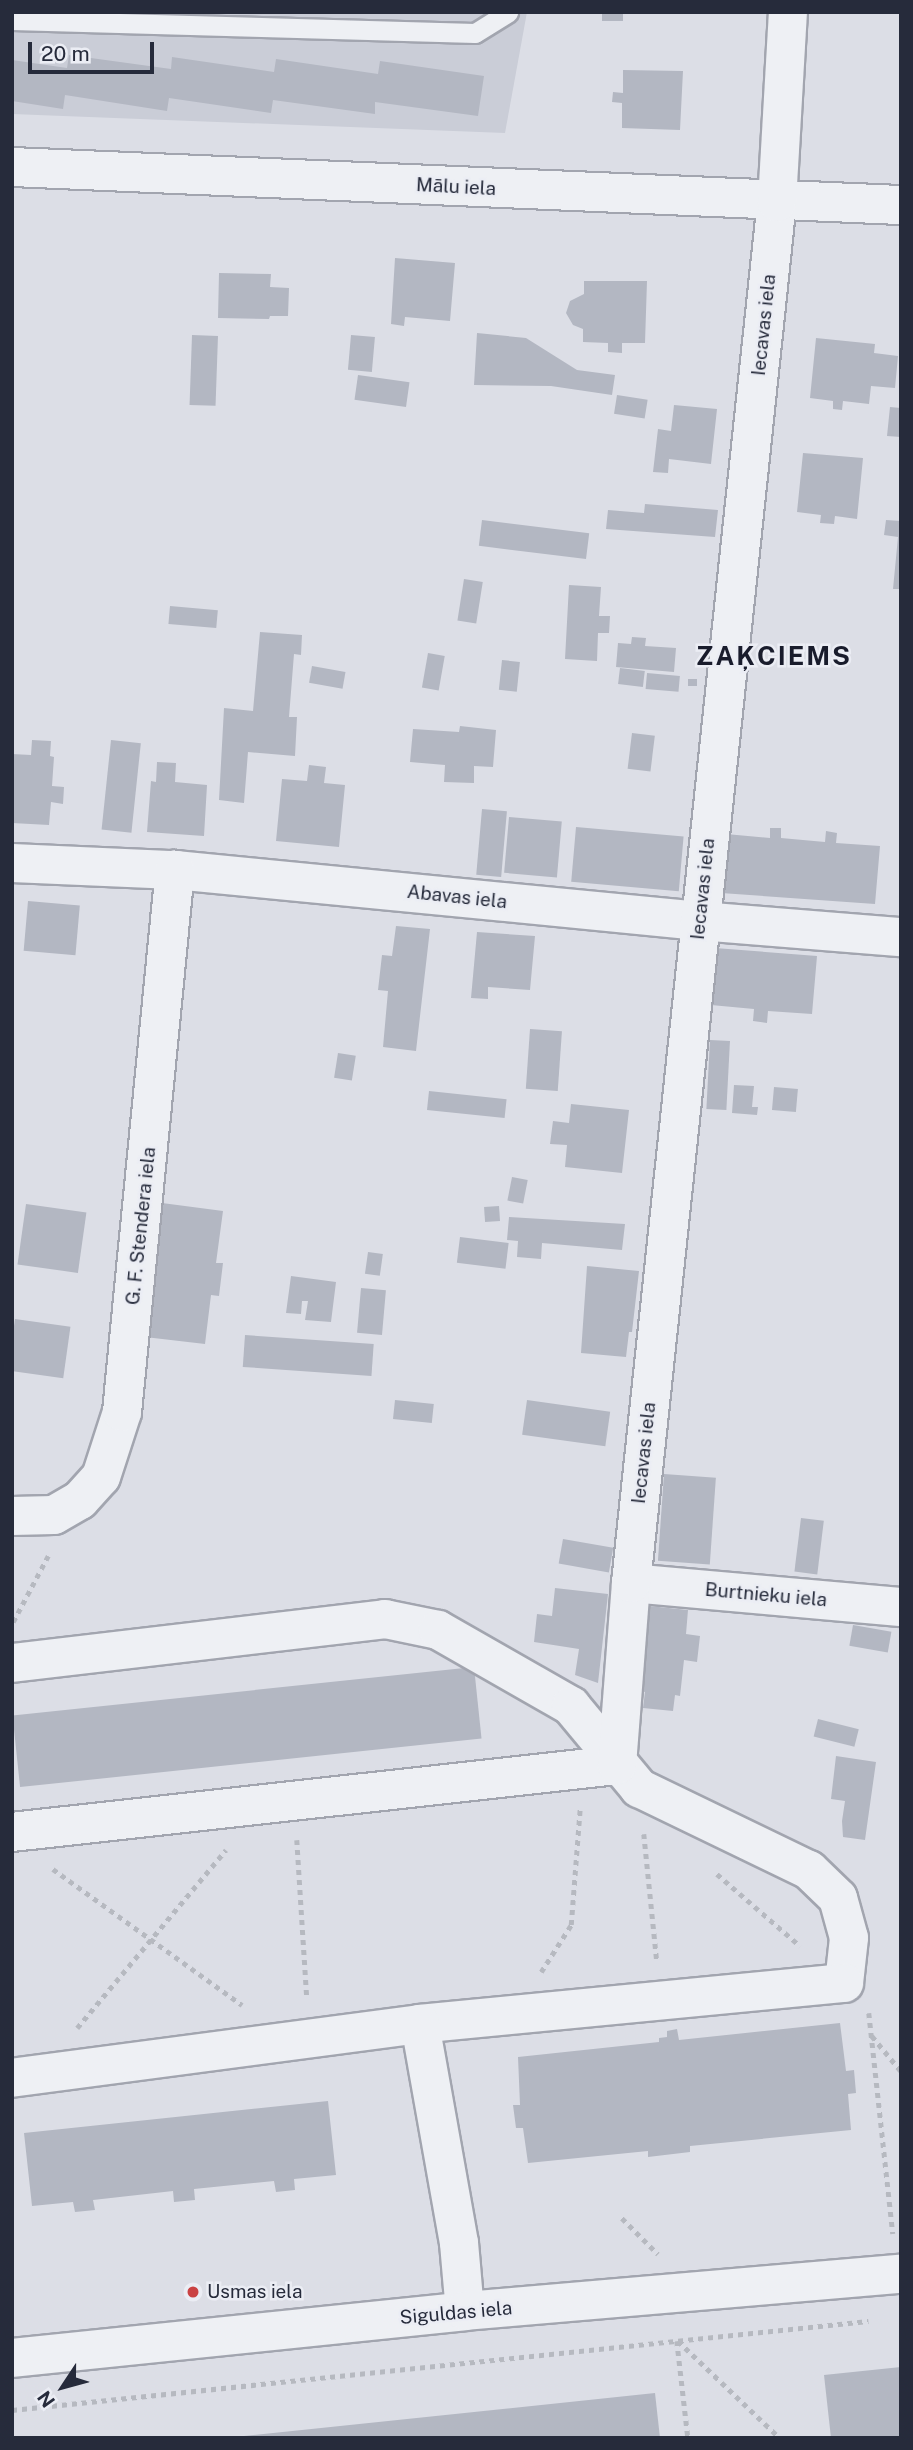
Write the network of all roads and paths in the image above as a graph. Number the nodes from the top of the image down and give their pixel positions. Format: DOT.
graph roads {
  1 [pos="508,12"];
  2 [pos="788,12"];
  3 [pos="12,20"];
  4 [pos="12,167"];
  5 [pos="777,202"];
  6 [pos="901,205"];
  7 [pos="12,863"];
  8 [pos="175,870"];
  9 [pos="700,921"];
  10 [pos="901,937"];
  11 [pos="54,1515"];
  12 [pos="12,1516"];
  13 [pos="631,1583"];
  14 [pos="901,1607"];
  15 [pos="12,1623"];
  16 [pos="12,1663"];
  17 [pos="613,1774"];
  18 [pos="279,1803"];
  19 [pos="12,1832"];
  20 [pos="44,1863"];
  21 [pos="712,1870"];
  22 [pos="151,1940"];
  23 [pos="844,1983"];
  24 [pos="661,2000"];
  25 [pos="515,2015"];
  26 [pos="420,2024"];
  27 [pos="872,2035"];
  28 [pos="301,2039"];
  29 [pos="901,2071"];
  30 [pos="25,2076"];
  31 [pos="899,2274"];
  32 [pos="466,2311"];
  33 [pos="874,2321"];
  34 [pos="677,2341"];
  35 [pos="12,2358"];
  36 [pos="12,2410"];
  37 [pos="688,2438"];
  38 [pos="780,2438"];
  1 -- 3 [label="lane"];
  2 -- 5 [label="street, Iecavas iela"];
  4 -- 5 [label="street, Mālu iela"];
  5 -- 6 [label="street, Mālu iela"];
  5 -- 9 [label="street, Iecavas iela"];
  7 -- 8 [label="street, Abavas iela"];
  8 -- 9 [label="street, Abavas iela"];
  8 -- 11 [label="street, G. F. Stendera iela"];
  9 -- 10 [label="street, Abavas iela"];
  9 -- 13 [label="street, Iecavas iela"];
  11 -- 12 [label="street"];
  11 -- 15 [label="path"];
  13 -- 14 [label="street, Burtnieku iela"];
  13 -- 17 [label="street, Iecavas iela"];
  16 -- 17 [label="street"];
  17 -- 18 [label="street"];
  17 -- 23 [label="street"];
  17 -- 24 [label="path"];
  17 -- 25 [label="path"];
  18 -- 19 [label="street"];
  18 -- 22 [label="path"];
  18 -- 28 [label="path"];
  20 -- 22 [label="path"];
  21 -- 23 [label="path"];
  22 -- 28 [label="path"];
  22 -- 30 [label="path"];
  23 -- 24 [label="street"];
  23 -- 27 [label="path"];
  24 -- 25 [label="street"];
  25 -- 26 [label="street"];
  26 -- 28 [label="street"];
  26 -- 32 [label="street"];
  27 -- 29 [label="path"];
  27 -- 31 [label="path"];
  28 -- 30 [label="street"];
  31 -- 32 [label="street, Siguldas iela"];
  32 -- 35 [label="street, Siguldas iela"];
  33 -- 34 [label="path"];
  34 -- 36 [label="path"];
  34 -- 37 [label="path"];
  34 -- 38 [label="path"];
}
